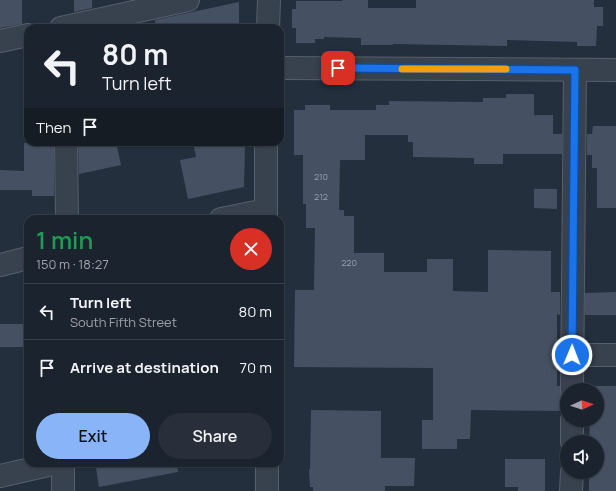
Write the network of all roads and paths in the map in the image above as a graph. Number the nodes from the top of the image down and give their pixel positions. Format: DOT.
graph roads {
  1 [pos="188,0"];
  2 [pos="269,0"];
  3 [pos="81,24"];
  4 [pos="268,24"];
  5 [pos="24,36"];
  6 [pos="0,41"];
  7 [pos="284,68"];
  8 [pos="575,70"];
  9 [pos="616,70"];
  10 [pos="66,146"];
  11 [pos="266,146"];
  12 [pos="67,215"];
  13 [pos="266,215"];
  14 [pos="24,259"];
  15 [pos="0,265"];
  16 [pos="572,355"];
  17 [pos="616,356"];
  18 [pos="572,383"];
  19 [pos="39,467"];
  20 [pos="63,467"];
  21 [pos="267,467"];
  22 [pos="0,476"];
  23 [pos="572,479"];
  24 [pos="63,491"];
  25 [pos="267,491"];
  26 [pos="571,491"];
  1 -- 3 [label="street"];
  2 -- 4 [label="street"];
  5 -- 6 [label="street"];
  7 -- 8 [label="street"];
  8 -- 9 [label="street"];
  8 -- 16 [label="street"];
  10 -- 12 [label="street"];
  11 -- 13 [label="street"];
  14 -- 15 [label="street"];
  16 -- 17 [label="street"];
  16 -- 18 [label="street"];
  19 -- 22 [label="street"];
  20 -- 24 [label="street"];
  21 -- 25 [label="street"];
  23 -- 26 [label="street"];
}
